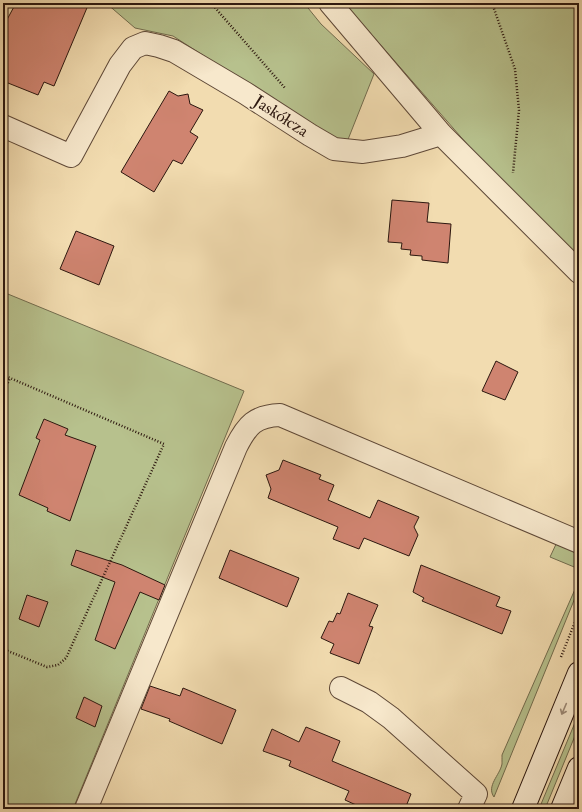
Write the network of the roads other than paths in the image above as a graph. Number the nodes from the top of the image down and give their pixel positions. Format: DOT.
graph roads {
  1 [pos="330,3"];
  2 [pos="3,126"];
  3 [pos="441,134"];
  4 [pos="579,272"];
  5 [pos="579,542"];
  6 [pos="579,673"];
  7 [pos="341,688"];
  8 [pos="579,768"];
  9 [pos="86,809"];
  10 [pos="469,809"];
  11 [pos="523,809"];
  12 [pos="562,809"];
  1 -- 3 [label="street"];
  2 -- 3 [label="street, Jaskółcza"];
  3 -- 4 [label="street"];
  5 -- 9 [label="street"];
  6 -- 11 [label="street, one-way"];
  7 -- 10 [label="street"];
  8 -- 12 [label="street"];
}
